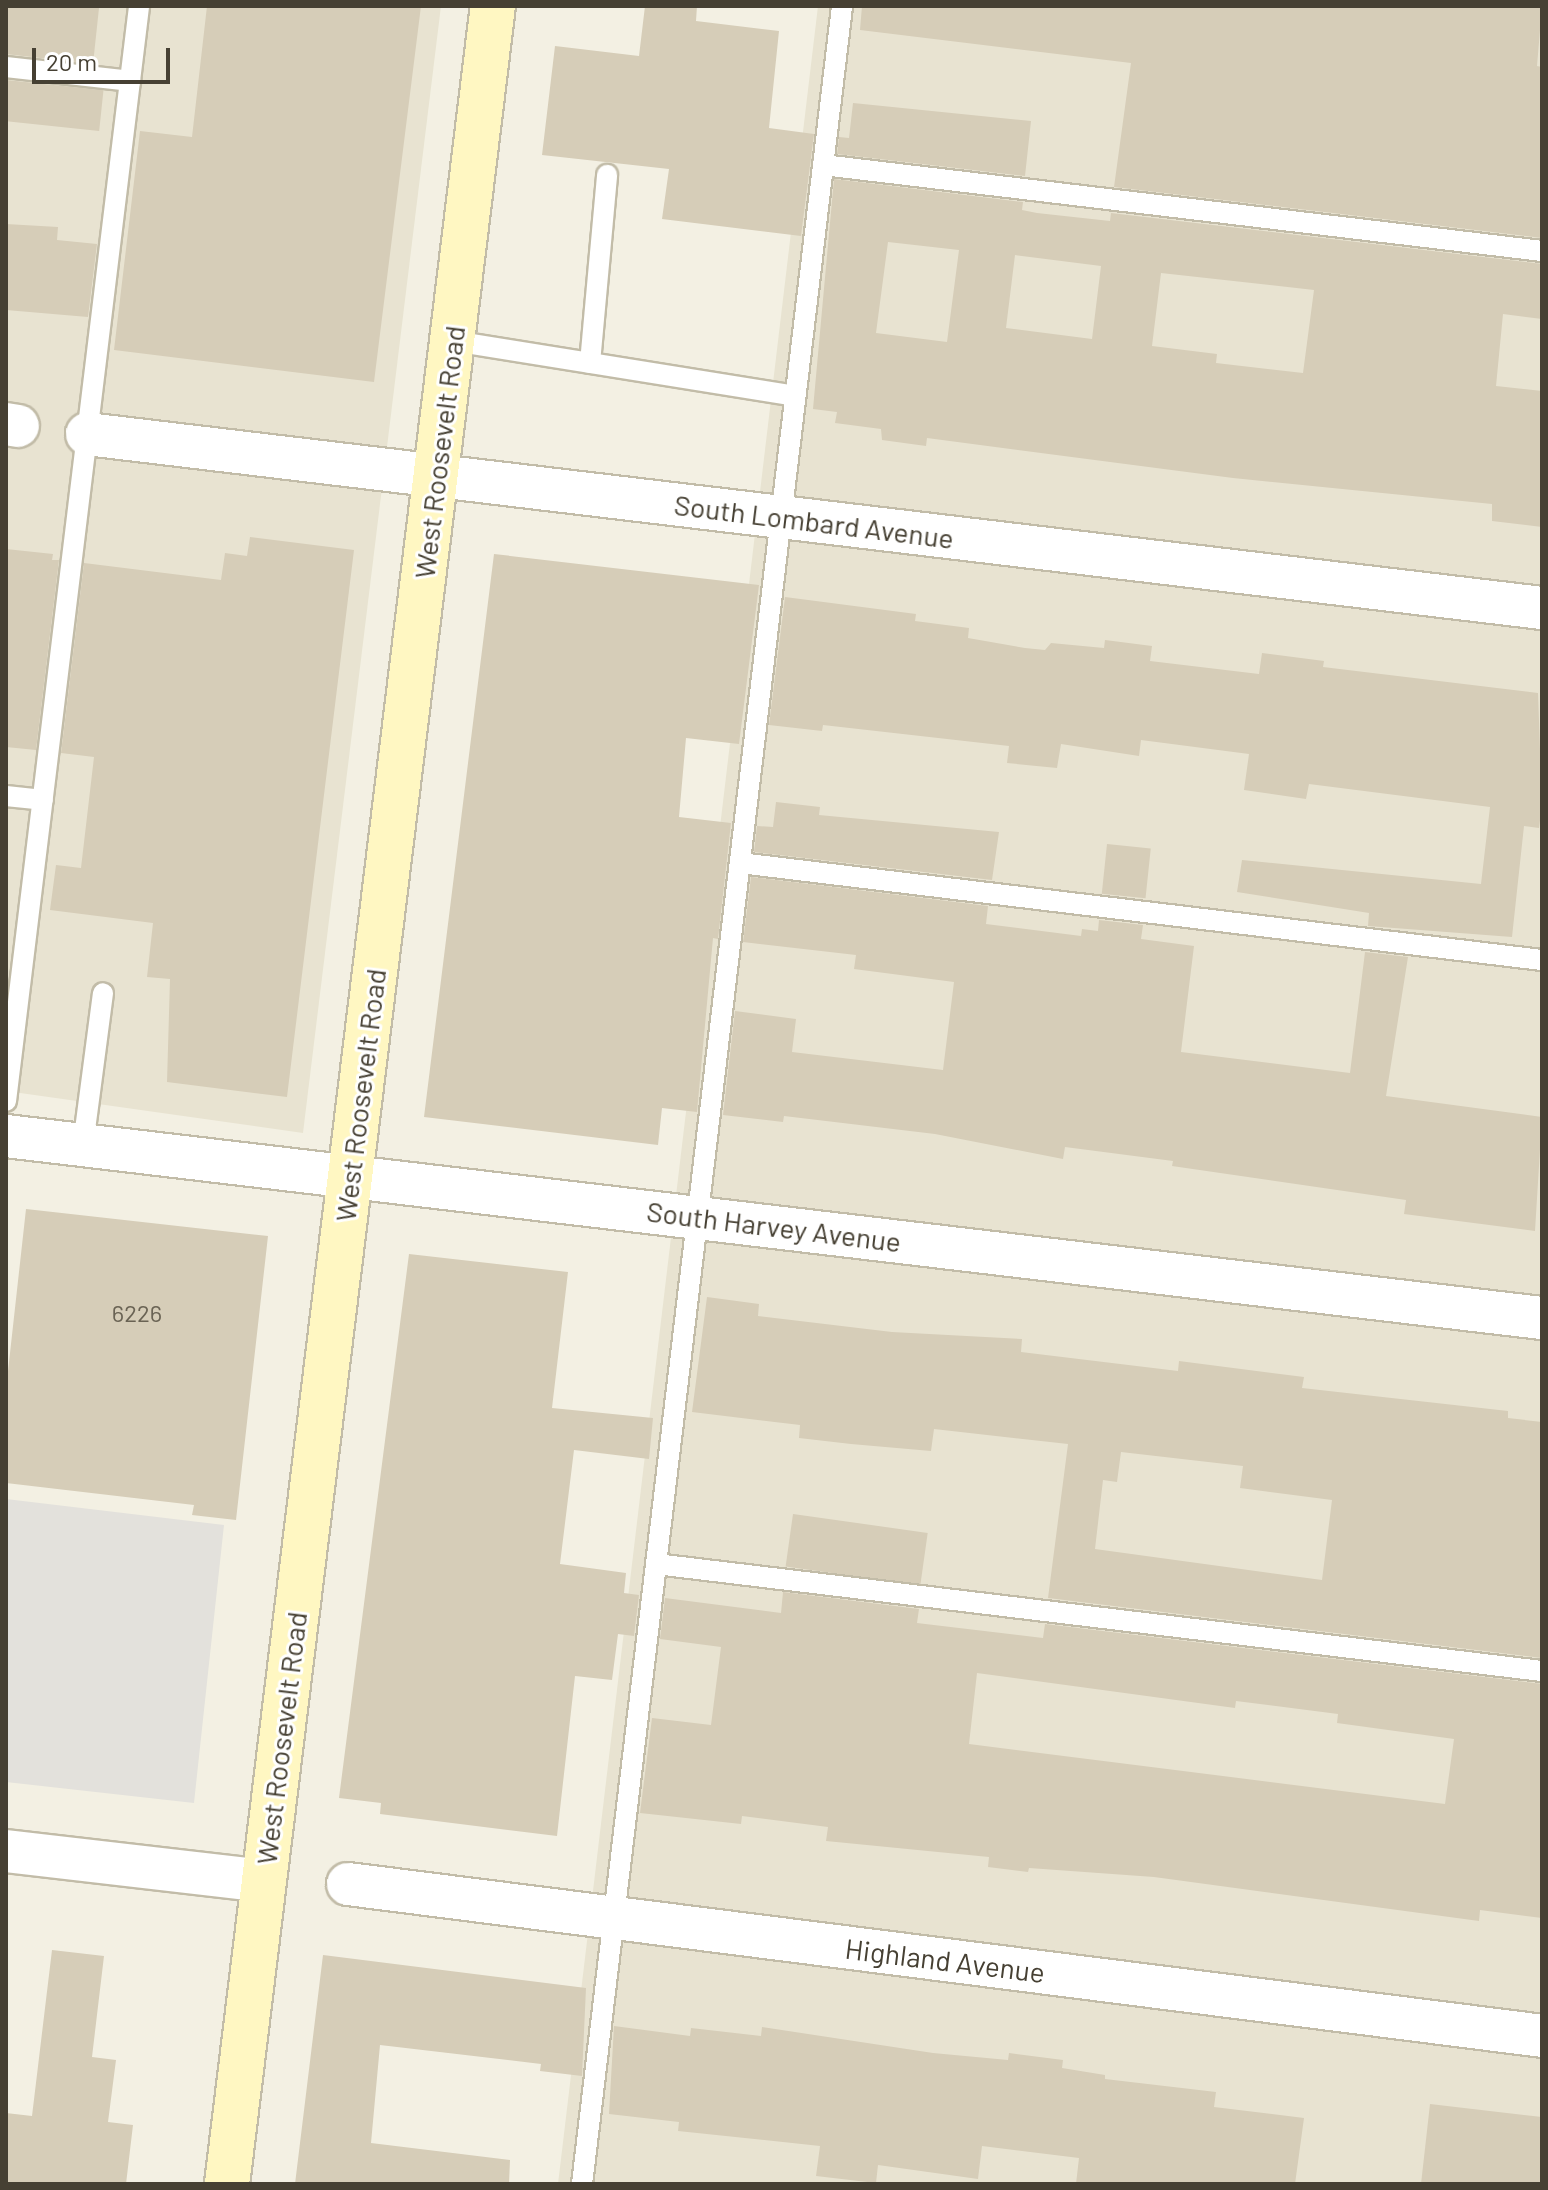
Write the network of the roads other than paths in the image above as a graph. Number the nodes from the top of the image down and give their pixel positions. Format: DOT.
graph roads {
  1 [pos="139,6"];
  2 [pos="493,6"];
  3 [pos="842,6"];
  4 [pos="6,67"];
  5 [pos="130,81"];
  6 [pos="823,165"];
  7 [pos="607,175"];
  8 [pos="1542,251"];
  9 [pos="453,341"];
  10 [pos="590,363"];
  11 [pos="795,396"];
  12 [pos="87,434"];
  13 [pos="436,476"];
  14 [pos="781,517"];
  15 [pos="1542,608"];
  16 [pos="6,796"];
  17 [pos="43,800"];
  18 [pos="740,863"];
  19 [pos="1542,960"];
  20 [pos="103,993"];
  21 [pos="6,1101"];
  22 [pos="6,1136"];
  23 [pos="83,1145"];
  24 [pos="350,1176"];
  25 [pos="697,1217"];
  26 [pos="1542,1318"];
  27 [pos="656,1564"];
  28 [pos="1542,1671"];
  29 [pos="6,1851"];
  30 [pos="264,1881"];
  31 [pos="348,1884"];
  32 [pos="613,1918"];
  33 [pos="1542,2036"];
  34 [pos="227,2184"];
  35 [pos="582,2184"];
  1 -- 5 [label="lane"];
  2 -- 9 [label="main road, West Roosevelt Road"];
  3 -- 6 [label="lane"];
  4 -- 5 [label="lane"];
  5 -- 12 [label="lane"];
  6 -- 8 [label="lane"];
  6 -- 11 [label="lane"];
  7 -- 10 [label="lane"];
  9 -- 10 [label="lane"];
  9 -- 13 [label="main road, West Roosevelt Road"];
  10 -- 11 [label="lane"];
  11 -- 14 [label="lane"];
  12 -- 13 [label="street, South Lombard Avenue"];
  12 -- 17 [label="lane"];
  13 -- 14 [label="street, South Lombard Avenue"];
  13 -- 24 [label="main road, West Roosevelt Road"];
  14 -- 15 [label="street, South Lombard Avenue"];
  14 -- 18 [label="lane"];
  16 -- 17 [label="lane"];
  17 -- 21 [label="lane"];
  18 -- 19 [label="lane"];
  18 -- 25 [label="lane"];
  20 -- 23 [label="lane"];
  22 -- 23 [label="street, South Harvey Avenue"];
  23 -- 24 [label="street, South Harvey Avenue"];
  24 -- 25 [label="street, South Harvey Avenue"];
  24 -- 30 [label="main road, West Roosevelt Road"];
  25 -- 26 [label="street, South Harvey Avenue"];
  25 -- 27 [label="lane"];
  27 -- 28 [label="lane"];
  27 -- 32 [label="lane"];
  29 -- 30 [label="street"];
  30 -- 34 [label="main road, West Roosevelt Road"];
  31 -- 32 [label="street, Highland Avenue"];
  32 -- 33 [label="street, Highland Avenue"];
  32 -- 35 [label="lane"];
}
